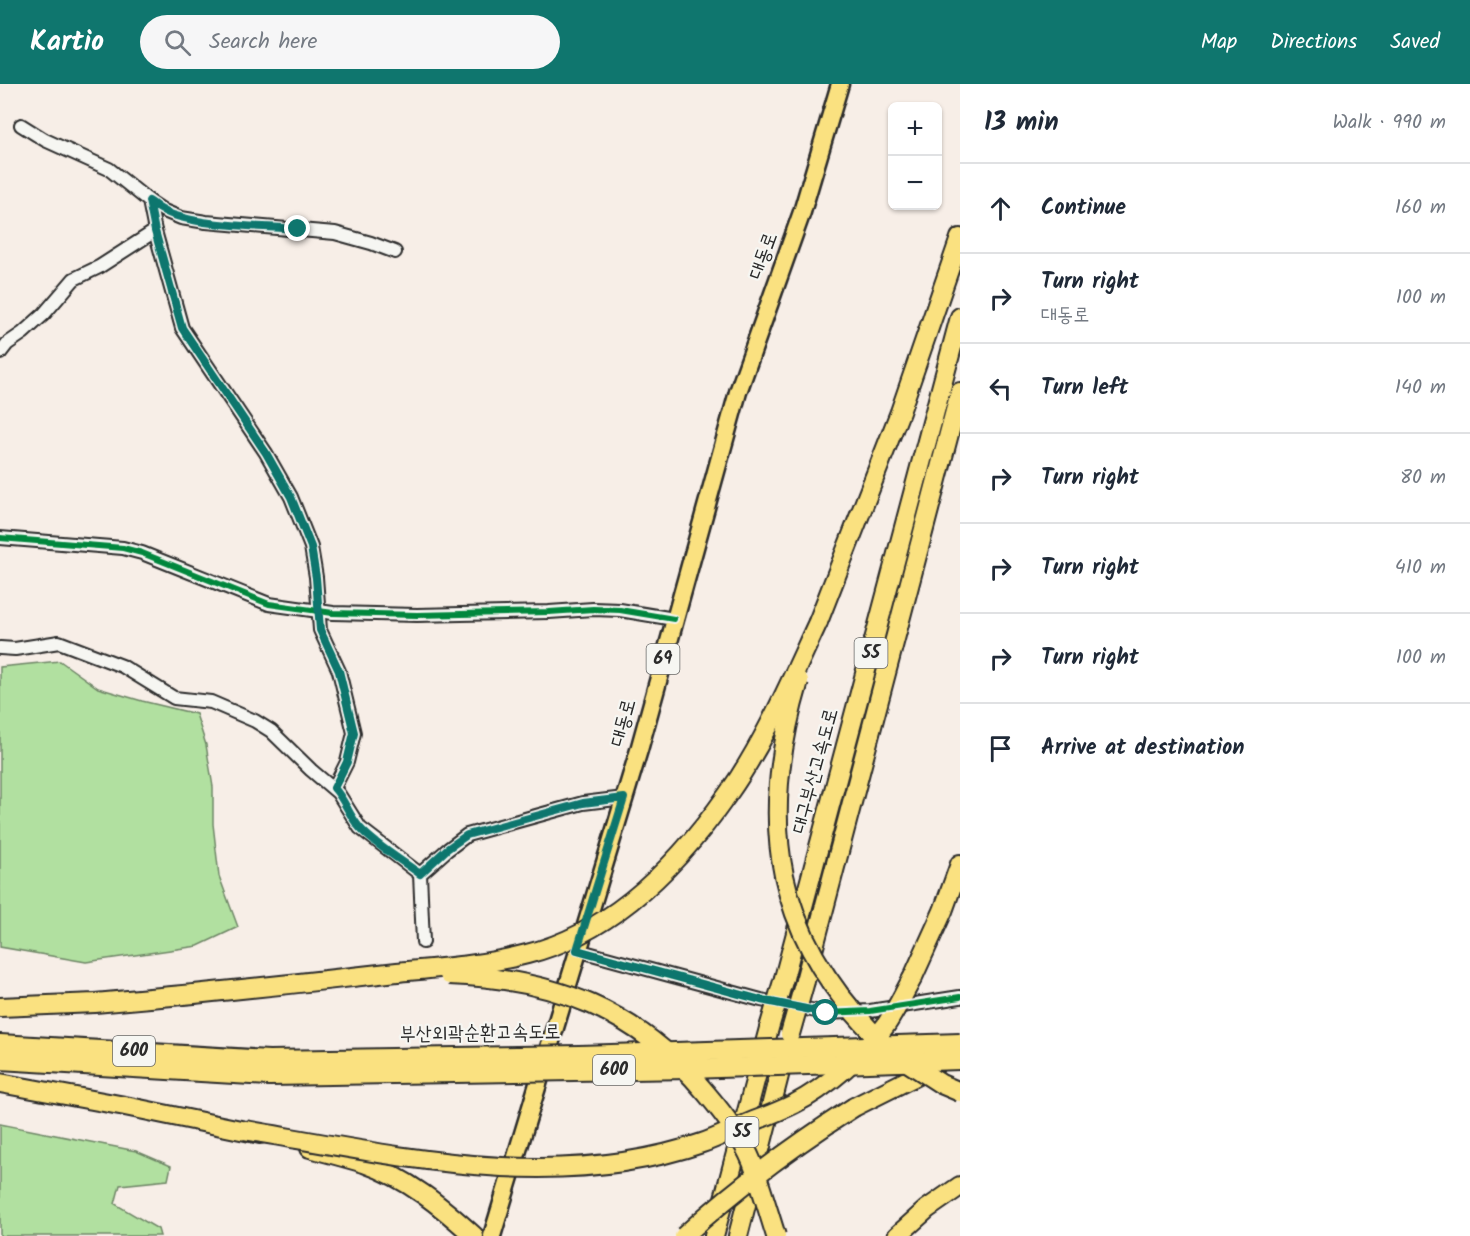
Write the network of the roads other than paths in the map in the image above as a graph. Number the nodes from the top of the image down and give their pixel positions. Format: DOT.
graph roads {
  1 [pos="840,84"];
  2 [pos="21,125"];
  3 [pos="149,201"];
  4 [pos="155,231"];
  5 [pos="960,238"];
  6 [pos="395,252"];
  7 [pos="960,317"];
  8 [pos="0,353"];
  9 [pos="960,392"];
  10 [pos="0,538"];
  11 [pos="317,611"];
  12 [pos="674,620"];
  13 [pos="818,622"];
  14 [pos="0,648"];
  15 [pos="334,788"];
  16 [pos="624,798"];
  17 [pos="960,864"];
  18 [pos="420,874"];
  19 [pos="423,942"];
  20 [pos="577,950"];
  21 [pos="254,988"];
  22 [pos="960,997"];
  23 [pos="0,1007"];
  24 [pos="960,1043"];
  25 [pos="0,1044"];
  26 [pos="960,1054"];
  27 [pos="0,1060"];
  28 [pos="960,1060"];
  29 [pos="269,1068"];
  30 [pos="0,1083"];
  31 [pos="960,1092"];
  32 [pos="245,1130"];
  33 [pos="960,1186"];
  34 [pos="474,1236"];
  35 [pos="492,1236"];
  36 [pos="684,1236"];
  37 [pos="714,1236"];
  38 [pos="738,1236"];
  39 [pos="776,1236"];
  40 [pos="897,1236"];
  1 -- 12 [label="main road, 대동로 / 69"];
  2 -- 3 [label="street"];
  3 -- 4 [label="street"];
  3 -- 6 [label="street"];
  4 -- 8 [label="street"];
  4 -- 11 [label="street"];
  5 -- 13 [label="highway"];
  7 -- 37 [label="highway, 대구부산고속도로 / 55, bridge"];
  9 -- 38 [label="highway, 55, bridge"];
  10 -- 11 [label="street"];
  11 -- 12 [label="street"];
  11 -- 15 [label="street"];
  12 -- 16 [label="main road, 대동로 / 69"];
  13 -- 21 [label="highway, bridge"];
  13 -- 31 [label="highway, bridge"];
  14 -- 15 [label="street"];
  15 -- 18 [label="street"];
  16 -- 18 [label="street"];
  16 -- 20 [label="main road, 대동로 / 69"];
  17 -- 32 [label="highway, bridge"];
  18 -- 19 [label="street"];
  20 -- 22 [label="street"];
  20 -- 35 [label="main road, 대동로 / 69"];
  21 -- 23 [label="highway, bridge"];
  21 -- 39 [label="highway, bridge"];
  24 -- 29 [label="highway, 부산외곽순환고속도로 / 600, bridge"];
  25 -- 29 [label="highway, 부산외곽순환고속도로 / 600"];
  26 -- 36 [label="highway, bridge"];
  27 -- 29 [label="highway, 부산외곽순환고속도로 / 600"];
  28 -- 29 [label="highway, 부산외곽순환고속도로 / 600, bridge"];
  30 -- 32 [label="highway"];
  32 -- 34 [label="highway, bridge"];
  33 -- 40 [label="highway"];
}
